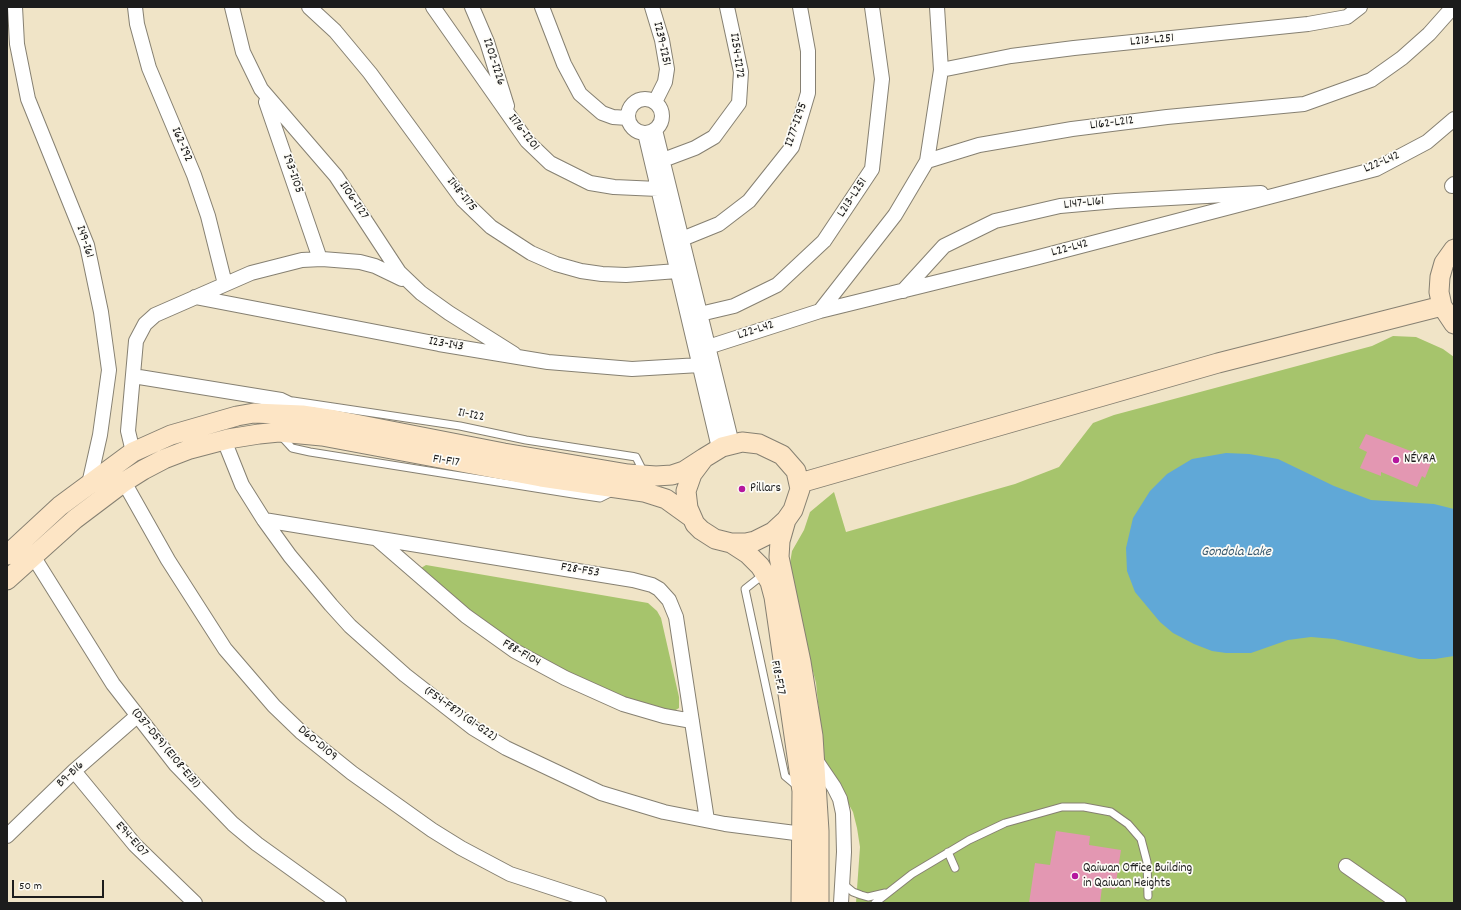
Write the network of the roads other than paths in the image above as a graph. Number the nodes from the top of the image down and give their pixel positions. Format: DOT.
graph roads {
  1 [pos="15,7"];
  2 [pos="135,7"];
  3 [pos="232,7"];
  4 [pos="309,7"];
  5 [pos="433,7"];
  6 [pos="472,7"];
  7 [pos="542,7"];
  8 [pos="652,7"];
  9 [pos="727,7"];
  10 [pos="800,7"];
  11 [pos="872,7"];
  12 [pos="938,7"];
  13 [pos="1360,7"];
  14 [pos="1453,7"];
  15 [pos="941,70"];
  16 [pos="261,89"];
  17 [pos="655,102"];
  18 [pos="511,118"];
  19 [pos="628,118"];
  20 [pos="1454,119"];
  21 [pos="650,131"];
  22 [pos="663,160"];
  23 [pos="927,161"];
  24 [pos="658,188"];
  25 [pos="1291,191"];
  26 [pos="682,239"];
  27 [pos="1454,250"];
  28 [pos="320,259"];
  29 [pos="677,270"];
  30 [pos="225,284"];
  31 [pos="411,284"];
  32 [pos="904,291"];
  33 [pos="195,297"];
  34 [pos="1442,306"];
  35 [pos="820,311"];
  36 [pos="700,314"];
  37 [pos="1454,324"];
  38 [pos="708,347"];
  39 [pos="520,358"];
  40 [pos="700,365"];
  41 [pos="133,376"];
  42 [pos="281,400"];
  43 [pos="319,418"];
  44 [pos="224,440"];
  45 [pos="719,450"];
  46 [pos="134,452"];
  47 [pos="143,470"];
  48 [pos="645,475"];
  49 [pos="124,482"];
  50 [pos="800,482"];
  51 [pos="89,484"];
  52 [pos="691,517"];
  53 [pos="264,520"];
  54 [pos="786,520"];
  55 [pos="377,538"];
  56 [pos="731,543"];
  57 [pos="7,555"];
  58 [pos="33,556"];
  59 [pos="765,573"];
  60 [pos="7,580"];
  61 [pos="137,716"];
  62 [pos="692,721"];
  63 [pos="815,758"];
  64 [pos="74,771"];
  65 [pos="802,791"];
  66 [pos="707,820"];
  67 [pos="803,834"];
  68 [pos="7,836"];
  69 [pos="948,852"];
  70 [pos="1346,866"];
  71 [pos="955,868"];
  72 [pos="842,883"];
  73 [pos="887,893"];
  74 [pos="1148,896"];
  75 [pos="195,903"];
  76 [pos="339,903"];
  77 [pos="599,903"];
  78 [pos="801,903"];
  79 [pos="819,903"];
  80 [pos="841,903"];
  81 [pos="876,903"];
  82 [pos="1399,903"];
  1 -- 51 [label="street, I49-I61"];
  2 -- 30 [label="street, I62-I92"];
  3 -- 16 [label="street, I106-I127"];
  4 -- 29 [label="street, I148-I175"];
  5 -- 18 [label="street, I176-I201"];
  6 -- 18 [label="street, I202-I226"];
  7 -- 19 [label="street"];
  8 -- 17 [label="street, I239-I251"];
  9 -- 22 [label="street, I254-I272"];
  10 -- 26 [label="street, I277-I295"];
  11 -- 36 [label="street, L213-L251"];
  12 -- 15 [label="street"];
  13 -- 15 [label="street, L213-L251"];
  14 -- 23 [label="street, L162-L212"];
  15 -- 23 [label="street"];
  16 -- 28 [label="street, I93-I105"];
  16 -- 31 [label="street, I106-I127"];
  17 -- 19 [label="street"];
  17 -- 21 [label="street"];
  18 -- 24 [label="street, I176-I201"];
  19 -- 21 [label="street"];
  20 -- 25 [label="street, L22-L42"];
  21 -- 22 [label="street"];
  21 -- 24 [label="street"];
  22 -- 26 [label="street"];
  23 -- 35 [label="street"];
  24 -- 29 [label="street"];
  25 -- 32 [label="street, L22-L42"];
  25 -- 32 [label="street, L147-L161"];
  26 -- 36 [label="street"];
  27 -- 34 [label="street"];
  28 -- 30 [label="street"];
  28 -- 31 [label="street"];
  29 -- 40 [label="street"];
  30 -- 33 [label="street"];
  31 -- 39 [label="street, I106-I127"];
  32 -- 35 [label="street, L22-L42"];
  33 -- 39 [label="street, I23-I43"];
  33 -- 41 [label="street"];
  34 -- 37 [label="street"];
  34 -- 50 [label="street"];
  35 -- 38 [label="street, L22-L42"];
  36 -- 38 [label="street"];
  38 -- 45 [label="street"];
  39 -- 40 [label="street, I23-I43"];
  40 -- 45 [label="street"];
  41 -- 42 [label="street"];
  41 -- 46 [label="street"];
  42 -- 43 [label="street"];
  42 -- 48 [label="lane, I1-I22"];
  43 -- 46 [label="street"];
  43 -- 48 [label="street"];
  44 -- 47 [label="street"];
  44 -- 52 [label="street"];
  44 -- 53 [label="street, (F54-F87) (G1-G22)"];
  45 -- 48 [label="street"];
  45 -- 50 [label="street"];
  45 -- 52 [label="street"];
  46 -- 47 [label="street"];
  46 -- 51 [label="street"];
  47 -- 49 [label="street"];
  49 -- 58 [label="street"];
  49 -- 77 [label="street, D60-D109"];
  50 -- 54 [label="street"];
  51 -- 57 [label="street"];
  52 -- 56 [label="street"];
  53 -- 55 [label="street, F28-F53"];
  53 -- 66 [label="street, (F54-F87) (G1-G22)"];
  54 -- 56 [label="street"];
  54 -- 63 [label="street"];
  55 -- 62 [label="street, F88-F104"];
  55 -- 62 [label="street, F28-F53"];
  56 -- 59 [label="street"];
  58 -- 60 [label="street"];
  58 -- 61 [label="street, (D37-D59) (E108-E131)"];
  59 -- 65 [label="street"];
  59 -- 65 [label="lane, F18-F27"];
  61 -- 64 [label="street, B9-B16"];
  61 -- 76 [label="street, (D37-D59) (E108-E131)"];
  62 -- 66 [label="street, F28-F53"];
  63 -- 72 [label="street"];
  63 -- 79 [label="street"];
  64 -- 68 [label="street, B9-B16"];
  64 -- 75 [label="street, E94-E107"];
  65 -- 67 [label="street"];
  66 -- 67 [label="street, (F54-F87) (G1-G22)"];
  67 -- 78 [label="street"];
  69 -- 71 [label="lane"];
  69 -- 73 [label="lane"];
  69 -- 74 [label="lane"];
  70 -- 82 [label="street"];
  72 -- 73 [label="lane"];
  72 -- 80 [label="street"];
  73 -- 81 [label="lane"];
}
